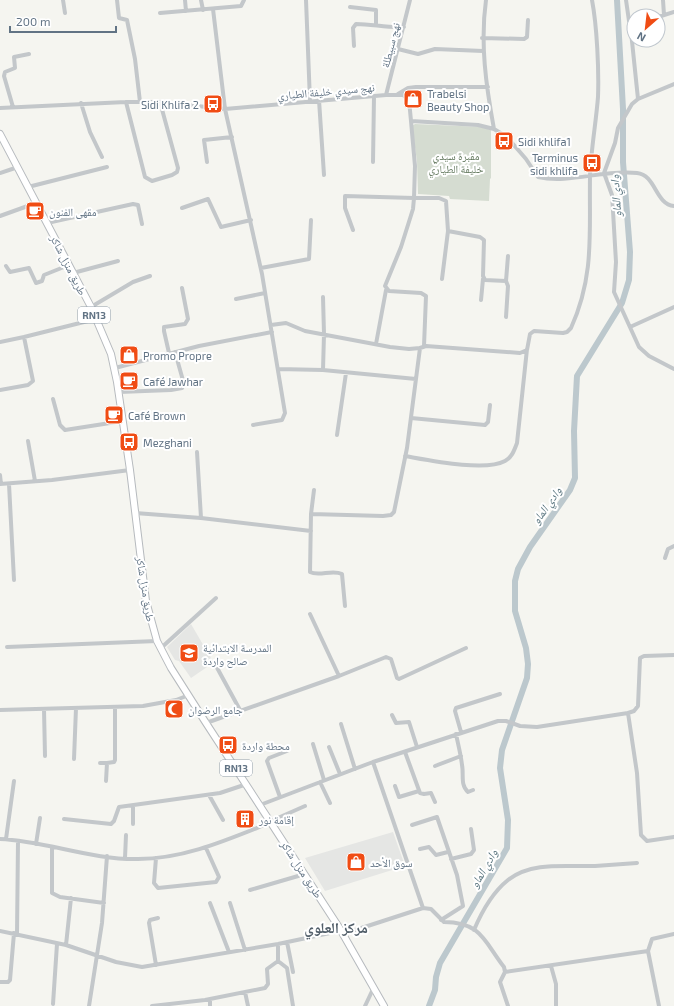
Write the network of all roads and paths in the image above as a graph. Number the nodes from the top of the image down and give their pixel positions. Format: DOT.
graph roads {
  1 [pos="63,0"];
  2 [pos="117,0"];
  3 [pos="185,0"];
  4 [pos="201,0"];
  5 [pos="244,0"];
  6 [pos="306,0"];
  7 [pos="410,0"];
  8 [pos="486,0"];
  9 [pos="592,0"];
  10 [pos="350,8"];
  11 [pos="213,9"];
  12 [pos="203,10"];
  13 [pos="186,11"];
  14 [pos="65,13"];
  15 [pos="160,13"];
  16 [pos="528,20"];
  17 [pos="376,25"];
  18 [pos="404,28"];
  19 [pos="482,38"];
  20 [pos="354,46"];
  21 [pos="634,48"];
  22 [pos="398,49"];
  23 [pos="483,51"];
  24 [pos="29,54"];
  25 [pos="674,84"];
  26 [pos="488,87"];
  27 [pos="386,95"];
  28 [pos="397,95"];
  29 [pos="374,96"];
  30 [pos="638,99"];
  31 [pos="319,100"];
  32 [pos="310,101"];
  33 [pos="126,102"];
  34 [pos="140,102"];
  35 [pos="160,102"];
  36 [pos="81,104"];
  37 [pos="13,107"];
  38 [pos="0,108"];
  39 [pos="225,109"];
  40 [pos="411,121"];
  41 [pos="494,129"];
  42 [pos="0,134"];
  43 [pos="232,137"];
  44 [pos="102,157"];
  45 [pos="207,162"];
  46 [pos="373,162"];
  47 [pos="18,167"];
  48 [pos="107,167"];
  49 [pos="0,173"];
  50 [pos="604,173"];
  51 [pos="324,175"];
  52 [pos="590,175"];
  53 [pos="28,186"];
  54 [pos="414,198"];
  55 [pos="36,203"];
  56 [pos="674,206"];
  57 [pos="182,208"];
  58 [pos="0,216"];
  59 [pos="251,220"];
  60 [pos="311,220"];
  61 [pos="47,223"];
  62 [pos="142,224"];
  63 [pos="353,230"];
  64 [pos="448,231"];
  65 [pos="508,256"];
  66 [pos="118,261"];
  67 [pos="6,266"];
  68 [pos="69,266"];
  69 [pos="261,268"];
  70 [pos="73,273"];
  71 [pos="150,276"];
  72 [pos="483,278"];
  73 [pos="442,279"];
  74 [pos="506,281"];
  75 [pos="182,288"];
  76 [pos="386,290"];
  77 [pos="265,293"];
  78 [pos="323,297"];
  79 [pos="236,299"];
  80 [pos="481,300"];
  81 [pos="674,306"];
  82 [pos="91,307"];
  83 [pos="506,317"];
  84 [pos="96,319"];
  85 [pos="271,325"];
  86 [pos="630,328"];
  87 [pos="272,332"];
  88 [pos="324,334"];
  89 [pos="24,337"];
  90 [pos="0,342"];
  91 [pos="376,344"];
  92 [pos="422,347"];
  93 [pos="527,348"];
  94 [pos="175,352"];
  95 [pos="169,353"];
  96 [pos="115,368"];
  97 [pos="278,369"];
  98 [pos="674,369"];
  99 [pos="323,370"];
  100 [pos="346,373"];
  101 [pos="416,379"];
  102 [pos="0,390"];
  103 [pos="119,392"];
  104 [pos="53,399"];
  105 [pos="490,405"];
  106 [pos="411,418"];
  107 [pos="123,421"];
  108 [pos="253,425"];
  109 [pos="337,435"];
  110 [pos="28,441"];
  111 [pos="197,452"];
  112 [pos="405,456"];
  113 [pos="130,470"];
  114 [pos="0,475"];
  115 [pos="35,481"];
  116 [pos="1,484"];
  117 [pos="9,484"];
  118 [pos="314,490"];
  119 [pos="135,513"];
  120 [pos="311,514"];
  121 [pos="201,518"];
  122 [pos="311,531"];
  123 [pos="674,546"];
  124 [pos="665,558"];
  125 [pos="14,580"];
  126 [pos="216,598"];
  127 [pos="345,606"];
  128 [pos="310,614"];
  129 [pos="157,641"];
  130 [pos="8,647"];
  131 [pos="161,648"];
  132 [pos="466,648"];
  133 [pos="674,655"];
  134 [pos="215,664"];
  135 [pos="339,676"];
  136 [pos="500,694"];
  137 [pos="189,695"];
  138 [pos="115,707"];
  139 [pos="76,708"];
  140 [pos="44,709"];
  141 [pos="0,710"];
  142 [pos="240,710"];
  143 [pos="628,713"];
  144 [pos="392,715"];
  145 [pos="206,723"];
  146 [pos="341,724"];
  147 [pos="459,733"];
  148 [pos="313,744"];
  149 [pos="330,747"];
  150 [pos="417,747"];
  151 [pos="287,751"];
  152 [pos="405,752"];
  153 [pos="45,756"];
  154 [pos="461,756"];
  155 [pos="74,759"];
  156 [pos="373,762"];
  157 [pos="100,763"];
  158 [pos="107,763"];
  159 [pos="435,766"];
  160 [pos="355,769"];
  161 [pos="340,774"];
  162 [pos="14,781"];
  163 [pos="106,781"];
  164 [pos="322,781"];
  165 [pos="247,784"];
  166 [pos="395,786"];
  167 [pos="473,790"];
  168 [pos="419,791"];
  169 [pos="209,795"];
  170 [pos="280,797"];
  171 [pos="435,802"];
  172 [pos="330,803"];
  173 [pos="260,805"];
  174 [pos="133,806"];
  175 [pos="305,806"];
  176 [pos="40,818"];
  177 [pos="64,819"];
  178 [pos="223,820"];
  179 [pos="271,822"];
  180 [pos="133,824"];
  181 [pos="412,825"];
  182 [pos="471,829"];
  183 [pos="126,835"];
  184 [pos="674,837"];
  185 [pos="0,839"];
  186 [pos="6,839"];
  187 [pos="18,841"];
  188 [pos="36,844"];
  189 [pos="52,847"];
  190 [pos="206,848"];
  191 [pos="420,849"];
  192 [pos="448,852"];
  193 [pos="107,856"];
  194 [pos="125,858"];
  195 [pos="156,858"];
  196 [pos="451,859"];
  197 [pos="637,863"];
  198 [pos="304,874"];
  199 [pos="250,890"];
  200 [pos="71,898"];
  201 [pos="104,903"];
  202 [pos="210,903"];
  203 [pos="230,903"];
  204 [pos="422,908"];
  205 [pos="158,918"];
  206 [pos="441,920"];
  207 [pos="474,930"];
  208 [pos="0,931"];
  209 [pos="342,931"];
  210 [pos="16,933"];
  211 [pos="674,934"];
  212 [pos="287,942"];
  213 [pos="57,944"];
  214 [pos="278,944"];
  215 [pos="66,945"];
  216 [pos="245,950"];
  217 [pos="648,951"];
  218 [pos="229,952"];
  219 [pos="96,955"];
  220 [pos="278,961"];
  221 [pos="156,965"];
  222 [pos="551,966"];
  223 [pos="293,972"];
  224 [pos="505,972"];
  225 [pos="0,982"];
  226 [pos="374,987"];
  227 [pos="245,992"];
  228 [pos="210,999"];
  229 [pos="52,1004"];
  230 [pos="89,1006"];
  231 [pos="152,1006"];
  232 [pos="210,1006"];
  233 [pos="248,1006"];
  234 [pos="293,1006"];
  235 [pos="364,1006"];
  236 [pos="384,1006"];
  237 [pos="508,1006"];
  238 [pos="556,1006"];
  239 [pos="659,1006"];
  1 -- 14 [label="street"];
  2 -- 34 [label="street"];
  3 -- 13 [label="street"];
  4 -- 12 [label="street"];
  5 -- 11 [label="street"];
  6 -- 32 [label="street"];
  7 -- 18 [label="street, نهج سبيطلة"];
  8 -- 19 [label="street"];
  9 -- 52 [label="street"];
  10 -- 17 [label="street"];
  11 -- 12 [label="street"];
  11 -- 39 [label="street"];
  12 -- 13 [label="street"];
  13 -- 15 [label="street"];
  16 -- 19 [label="street"];
  17 -- 18 [label="street"];
  17 -- 20 [label="street"];
  18 -- 22 [label="street, نهج سبيطلة"];
  19 -- 23 [label="street"];
  21 -- 30 [label="street"];
  22 -- 23 [label="street"];
  22 -- 27 [label="street, نهج سبيطلة"];
  23 -- 26 [label="street"];
  24 -- 37 [label="street"];
  25 -- 30 [label="street"];
  26 -- 28 [label="street"];
  26 -- 41 [label="street"];
  27 -- 28 [label="street, نهج سيدي خليفة الطياري"];
  27 -- 29 [label="street, نهج سيدي خليفة الطياري"];
  28 -- 40 [label="street"];
  29 -- 31 [label="street, نهج سيدي خليفة الطياري"];
  29 -- 46 [label="street"];
  30 -- 50 [label="street"];
  31 -- 32 [label="street, نهج سيدي خليفة الطياري"];
  31 -- 51 [label="street"];
  32 -- 39 [label="street, نهج سيدي خليفة الطياري"];
  33 -- 34 [label="street, نهج سيدي خليفة الطياري"];
  33 -- 35 [label="street"];
  33 -- 36 [label="street, نهج سيدي خليفة الطياري"];
  34 -- 35 [label="street, نهج سيدي خليفة الطياري"];
  35 -- 39 [label="street, نهج سيدي خليفة الطياري"];
  36 -- 37 [label="street, نهج سيدي خليفة الطياري"];
  36 -- 44 [label="street"];
  37 -- 38 [label="street, نهج سيدي خليفة الطياري"];
  39 -- 43 [label="street"];
  40 -- 41 [label="street"];
  40 -- 54 [label="street"];
  41 -- 52 [label="street"];
  42 -- 47 [label="main road, طريق منزل شاكر / RN13"];
  43 -- 45 [label="street"];
  43 -- 59 [label="street"];
  47 -- 49 [label="street"];
  47 -- 53 [label="main road, طريق منزل شاكر / RN13"];
  48 -- 53 [label="street"];
  50 -- 52 [label="street"];
  50 -- 56 [label="street"];
  50 -- 86 [label="street"];
  52 -- 93 [label="street"];
  53 -- 55 [label="main road, طريق منزل شاكر / RN13"];
  54 -- 63 [label="street"];
  54 -- 64 [label="street"];
  54 -- 76 [label="street"];
  55 -- 58 [label="street"];
  55 -- 61 [label="main road, طريق منزل شاكر / RN13"];
  57 -- 59 [label="street"];
  59 -- 69 [label="street"];
  60 -- 69 [label="street"];
  61 -- 62 [label="street"];
  61 -- 68 [label="main road, طريق منزل شاكر / RN13"];
  64 -- 72 [label="street"];
  64 -- 73 [label="street"];
  65 -- 74 [label="street"];
  66 -- 70 [label="street"];
  67 -- 68 [label="street"];
  68 -- 70 [label="main road, طريق منزل شاكر / RN13"];
  69 -- 77 [label="street"];
  70 -- 82 [label="main road, طريق منزل شاكر / RN13"];
  71 -- 82 [label="street"];
  72 -- 74 [label="street"];
  72 -- 80 [label="street"];
  74 -- 83 [label="street"];
  75 -- 95 [label="street"];
  76 -- 91 [label="street"];
  76 -- 92 [label="street"];
  77 -- 79 [label="street"];
  77 -- 85 [label="street"];
  78 -- 88 [label="street"];
  81 -- 86 [label="street"];
  82 -- 84 [label="main road, طريق منزل شاكر / RN13"];
  84 -- 89 [label="street"];
  84 -- 96 [label="main road, طريق منزل شاكر / RN13"];
  85 -- 87 [label="street"];
  85 -- 88 [label="street"];
  86 -- 98 [label="street"];
  87 -- 94 [label="street"];
  87 -- 97 [label="street"];
  88 -- 91 [label="street"];
  88 -- 99 [label="street"];
  89 -- 90 [label="street"];
  89 -- 102 [label="street"];
  91 -- 92 [label="street"];
  92 -- 93 [label="street"];
  92 -- 101 [label="street"];
  93 -- 112 [label="street"];
  94 -- 95 [label="street"];
  94 -- 103 [label="street"];
  95 -- 96 [label="street"];
  96 -- 103 [label="main road, طريق منزل شاكر / RN13"];
  97 -- 99 [label="street"];
  97 -- 108 [label="street"];
  99 -- 100 [label="street"];
  100 -- 101 [label="street"];
  100 -- 109 [label="street"];
  101 -- 106 [label="street"];
  103 -- 107 [label="main road, طريق منزل شاكر / RN13"];
  104 -- 107 [label="street"];
  105 -- 106 [label="street"];
  106 -- 112 [label="street"];
  107 -- 113 [label="main road, طريق منزل شاكر / RN13"];
  110 -- 115 [label="street"];
  111 -- 121 [label="street"];
  112 -- 120 [label="street"];
  113 -- 115 [label="street"];
  113 -- 119 [label="main road, طريق منزل شاكر / RN13"];
  114 -- 116 [label="street"];
  115 -- 117 [label="street"];
  116 -- 117 [label="street"];
  117 -- 125 [label="street"];
  118 -- 120 [label="street"];
  119 -- 121 [label="street"];
  119 -- 129 [label="main road, طريق منزل شاكر / RN13"];
  120 -- 122 [label="street"];
  121 -- 122 [label="street"];
  122 -- 127 [label="street"];
  123 -- 124 [label="street"];
  126 -- 131 [label="street"];
  128 -- 135 [label="street"];
  129 -- 130 [label="street"];
  129 -- 131 [label="main road, طريق منزل شاكر / RN13"];
  131 -- 137 [label="main road, طريق منزل شاكر / RN13"];
  132 -- 135 [label="street"];
  133 -- 143 [label="street"];
  134 -- 142 [label="street"];
  135 -- 142 [label="street"];
  136 -- 147 [label="street"];
  137 -- 138 [label="street"];
  137 -- 145 [label="main road, طريق منزل شاكر / RN13"];
  138 -- 139 [label="street"];
  138 -- 158 [label="street"];
  139 -- 140 [label="street"];
  139 -- 155 [label="street"];
  140 -- 141 [label="street"];
  140 -- 153 [label="street"];
  142 -- 145 [label="street"];
  143 -- 147 [label="street"];
  143 -- 184 [label="street"];
  144 -- 150 [label="street"];
  145 -- 165 [label="main road, طريق منزل شاكر / RN13"];
  146 -- 160 [label="street"];
  147 -- 150 [label="street"];
  147 -- 154 [label="street"];
  148 -- 164 [label="street"];
  149 -- 161 [label="street"];
  150 -- 152 [label="street"];
  151 -- 170 [label="street"];
  152 -- 156 [label="street"];
  152 -- 168 [label="street"];
  154 -- 159 [label="street"];
  154 -- 167 [label="street"];
  156 -- 160 [label="street"];
  156 -- 204 [label="street"];
  157 -- 158 [label="street"];
  158 -- 163 [label="street"];
  160 -- 161 [label="street"];
  161 -- 164 [label="street"];
  162 -- 186 [label="street"];
  164 -- 170 [label="street"];
  164 -- 172 [label="street"];
  165 -- 169 [label="street"];
  165 -- 173 [label="main road, طريق منزل شاكر / RN13"];
  166 -- 168 [label="street"];
  168 -- 171 [label="street"];
  169 -- 174 [label="street"];
  169 -- 178 [label="street"];
  170 -- 173 [label="street"];
  173 -- 179 [label="main road, طريق منزل شاكر / RN13"];
  174 -- 177 [label="street"];
  174 -- 180 [label="street"];
  175 -- 179 [label="street"];
  176 -- 188 [label="street"];
  179 -- 190 [label="street"];
  179 -- 198 [label="main road, طريق منزل شاكر / RN13"];
  181 -- 192 [label="street"];
  182 -- 196 [label="street"];
  183 -- 194 [label="street"];
  185 -- 186 [label="street"];
  186 -- 187 [label="street"];
  187 -- 188 [label="street"];
  187 -- 210 [label="street"];
  188 -- 189 [label="street"];
  189 -- 193 [label="street"];
  189 -- 200 [label="street"];
  190 -- 195 [label="street"];
  190 -- 195 [label="street"];
  191 -- 192 [label="street"];
  192 -- 196 [label="street"];
  193 -- 194 [label="street"];
  193 -- 201 [label="street"];
  194 -- 195 [label="street"];
  196 -- 206 [label="street"];
  197 -- 207 [label="street"];
  198 -- 199 [label="street"];
  198 -- 209 [label="main road, طريق منزل شاكر / RN13"];
  200 -- 201 [label="street"];
  200 -- 215 [label="street"];
  201 -- 219 [label="street"];
  202 -- 218 [label="street"];
  203 -- 216 [label="street"];
  204 -- 206 [label="street"];
  204 -- 209 [label="street"];
  205 -- 221 [label="street"];
  206 -- 207 [label="street"];
  207 -- 224 [label="street"];
  208 -- 210 [label="street"];
  209 -- 212 [label="street"];
  209 -- 226 [label="main road, طريق منزل شاكر / RN13"];
  210 -- 213 [label="street"];
  210 -- 225 [label="street"];
  211 -- 217 [label="street"];
  212 -- 214 [label="street"];
  212 -- 223 [label="street"];
  213 -- 215 [label="street"];
  213 -- 229 [label="street"];
  214 -- 216 [label="street"];
  214 -- 220 [label="street"];
  215 -- 219 [label="street"];
  216 -- 218 [label="street"];
  217 -- 222 [label="street"];
  217 -- 239 [label="street"];
  218 -- 221 [label="street"];
  219 -- 221 [label="street"];
  219 -- 230 [label="street"];
  220 -- 227 [label="street"];
  220 -- 234 [label="street"];
  222 -- 224 [label="street"];
  222 -- 238 [label="street"];
  224 -- 237 [label="street"];
  226 -- 235 [label="street"];
  226 -- 236 [label="main road, طريق منزل شاكر / RN13"];
  227 -- 228 [label="street"];
  227 -- 233 [label="street"];
  228 -- 231 [label="street"];
  228 -- 232 [label="street"];
}
